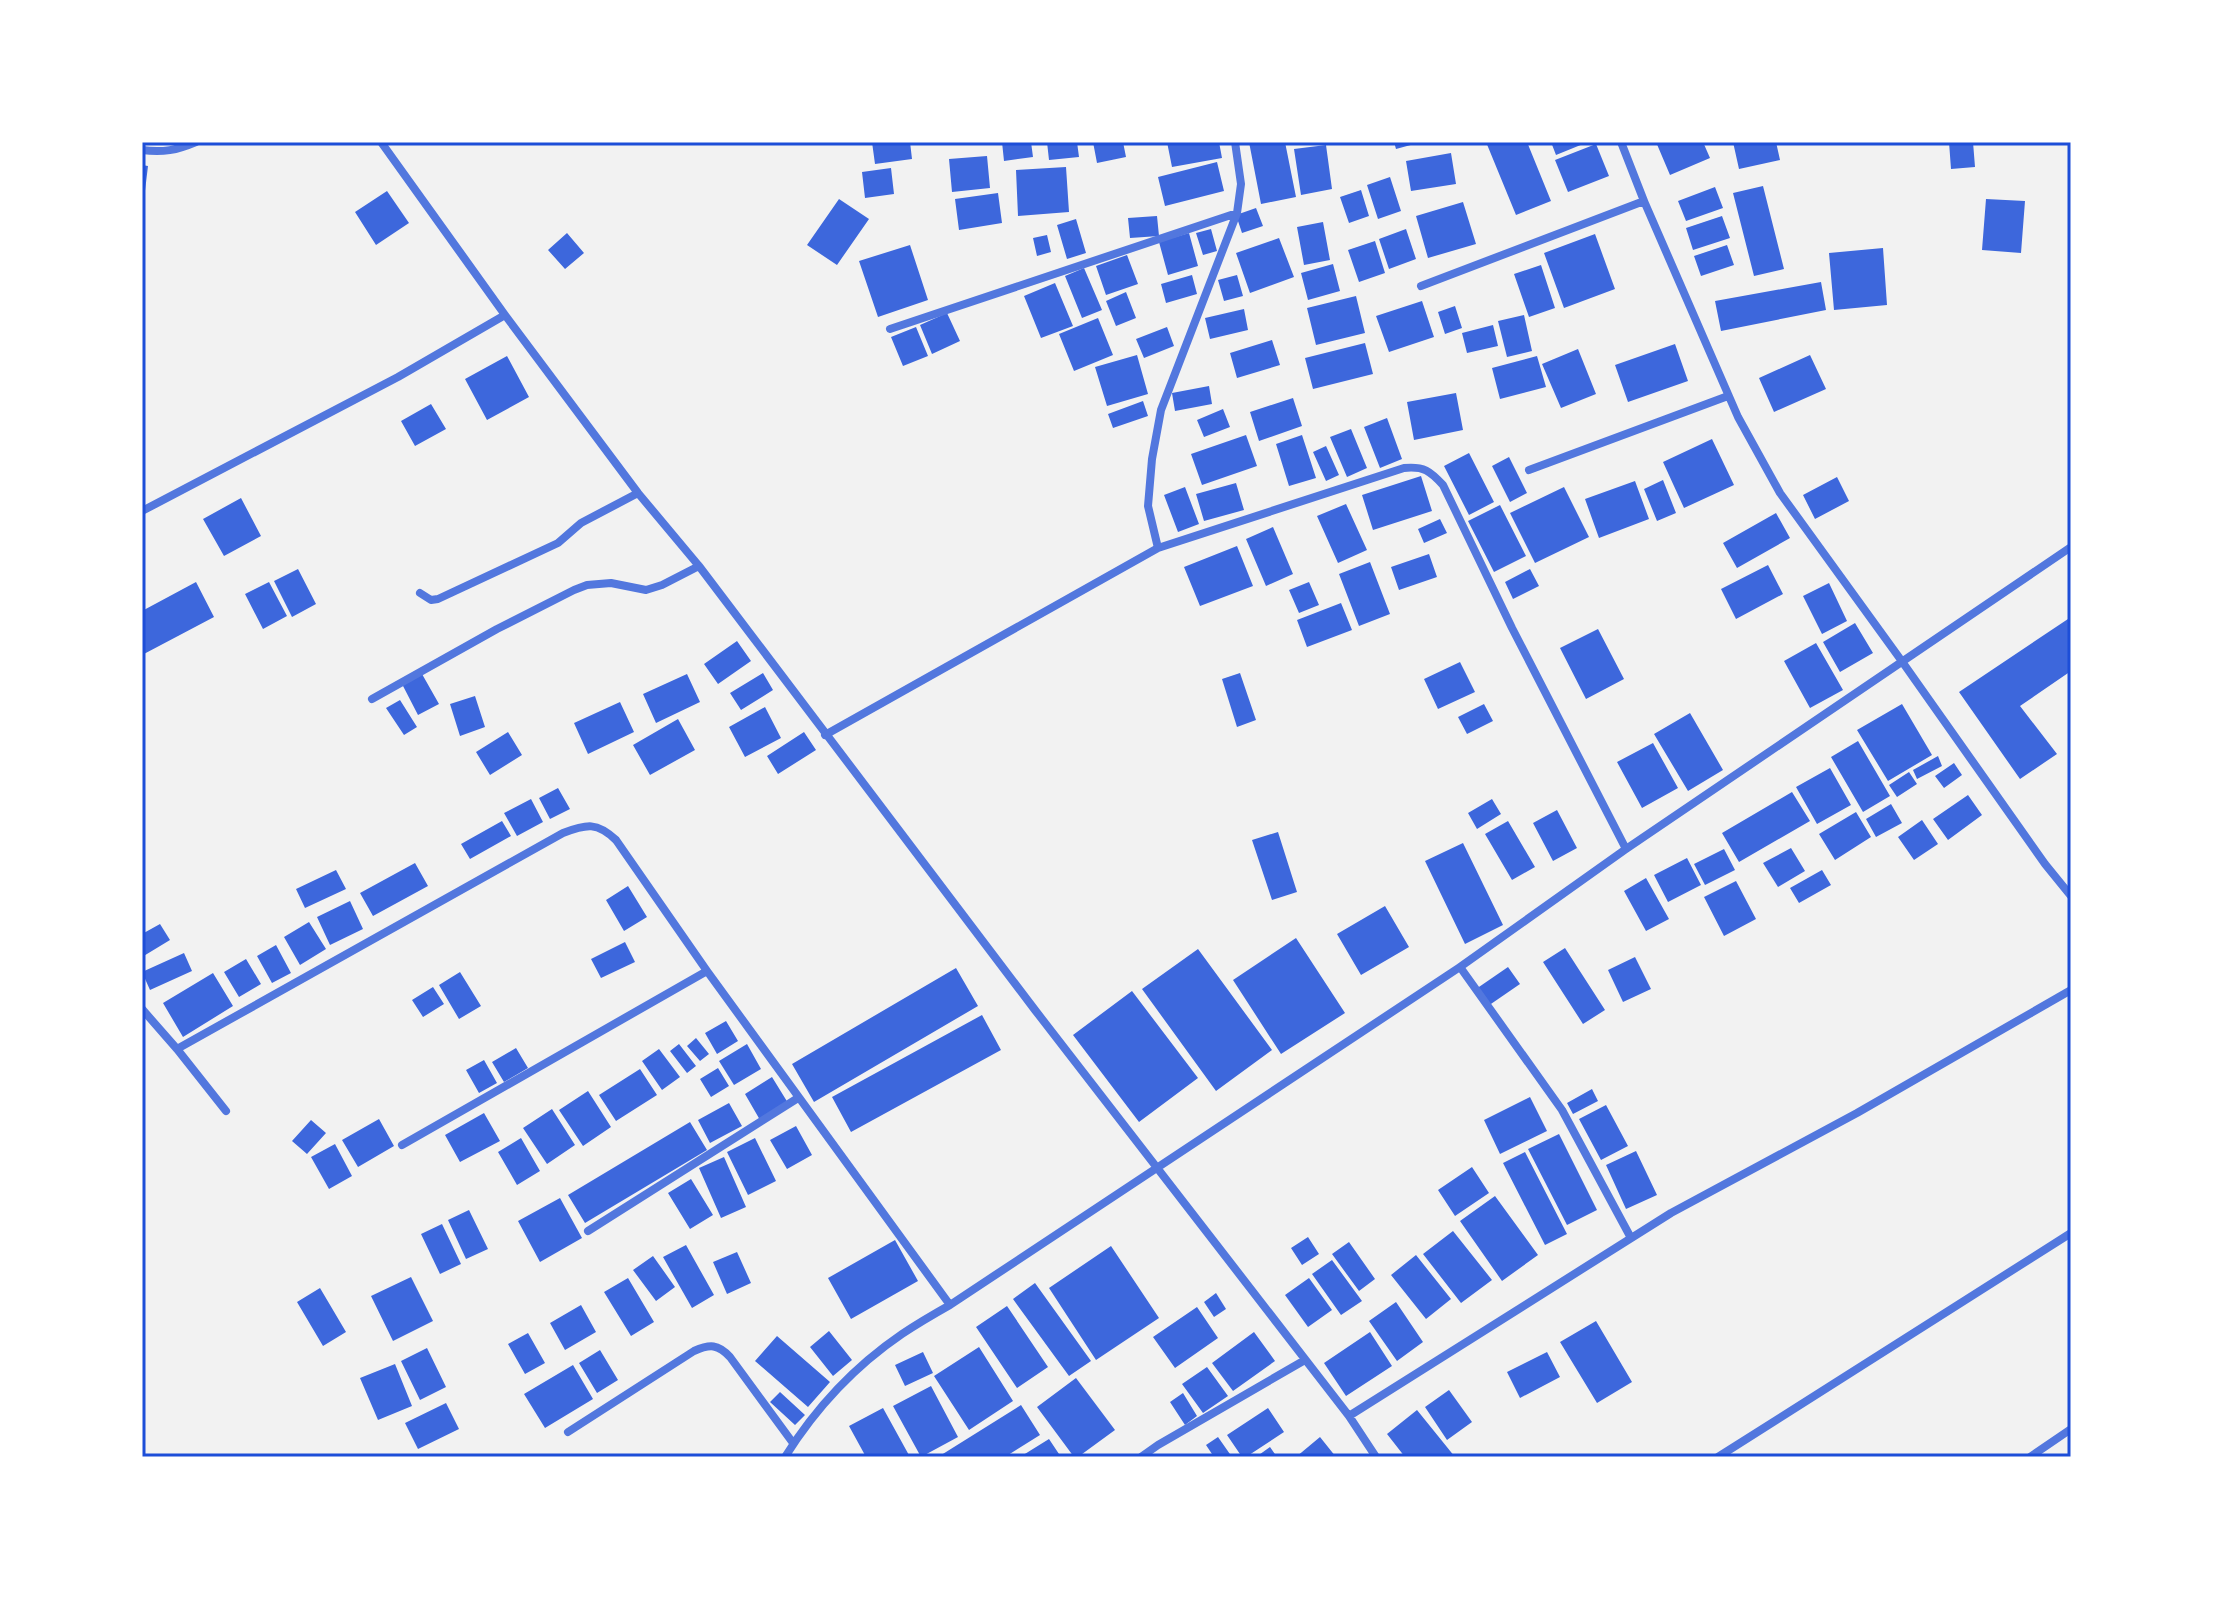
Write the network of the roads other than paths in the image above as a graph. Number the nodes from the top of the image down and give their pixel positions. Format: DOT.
graph roads {
  1 [pos="196,142"];
  2 [pos="381,142"];
  3 [pos="1235,142"];
  4 [pos="1621,142"];
  5 [pos="142,150"];
  6 [pos="1644,201"];
  7 [pos="1237,213"];
  8 [pos="1421,286"];
  9 [pos="505,315"];
  10 [pos="890,329"];
  11 [pos="1728,396"];
  12 [pos="1529,470"];
  13 [pos="638,493"];
  14 [pos="142,511"];
  15 [pos="2071,547"];
  16 [pos="1158,548"];
  17 [pos="699,566"];
  18 [pos="420,593"];
  19 [pos="1901,660"];
  20 [pos="372,699"];
  21 [pos="825,735"];
  22 [pos="1626,849"];
  23 [pos="2071,896"];
  24 [pos="1460,967"];
  25 [pos="707,971"];
  26 [pos="2071,990"];
  27 [pos="142,1009"];
  28 [pos="177,1049"];
  29 [pos="798,1098"];
  30 [pos="226,1111"];
  31 [pos="402,1145"];
  32 [pos="1156,1167"];
  33 [pos="588,1231"];
  34 [pos="2071,1233"];
  35 [pos="1631,1238"];
  36 [pos="950,1305"];
  37 [pos="1305,1360"];
  38 [pos="1349,1416"];
  39 [pos="2071,1429"];
  40 [pos="568,1432"];
  41 [pos="793,1443"];
  42 [pos="785,1457"];
  43 [pos="1141,1457"];
  44 [pos="1376,1457"];
  45 [pos="1718,1457"];
  46 [pos="2030,1457"];
  1 -- 5 [label="street"];
  2 -- 9 [label="street"];
  3 -- 7 [label="street"];
  4 -- 6 [label="street"];
  6 -- 8 [label="street"];
  6 -- 11 [label="street"];
  7 -- 10 [label="street"];
  7 -- 16 [label="street"];
  9 -- 13 [label="street"];
  9 -- 14 [label="street"];
  11 -- 12 [label="street"];
  11 -- 19 [label="street"];
  13 -- 17 [label="street"];
  13 -- 18 [label="street"];
  15 -- 19 [label="street"];
  16 -- 21 [label="street"];
  16 -- 22 [label="street"];
  17 -- 20 [label="street"];
  17 -- 21 [label="street"];
  19 -- 22 [label="street"];
  19 -- 23 [label="street"];
  21 -- 32 [label="street"];
  22 -- 24 [label="street"];
  24 -- 32 [label="street"];
  24 -- 35 [label="street"];
  25 -- 28 [label="street"];
  25 -- 29 [label="street"];
  25 -- 31 [label="street"];
  26 -- 35 [label="street"];
  27 -- 28 [label="street"];
  28 -- 30 [label="street"];
  29 -- 33 [label="street"];
  29 -- 36 [label="street"];
  32 -- 36 [label="street"];
  32 -- 37 [label="street"];
  34 -- 45 [label="street"];
  35 -- 38 [label="street"];
  36 -- 41 [label="street"];
  37 -- 38 [label="street"];
  37 -- 43 [label="street"];
  38 -- 44 [label="street"];
  39 -- 46 [label="street"];
  40 -- 41 [label="street"];
  41 -- 42 [label="street"];
}
